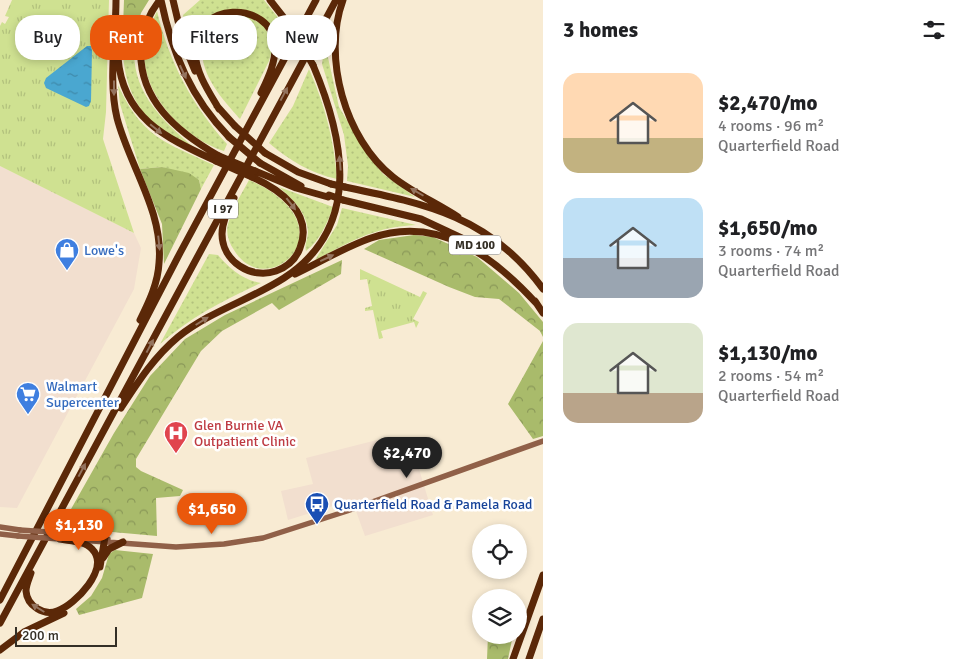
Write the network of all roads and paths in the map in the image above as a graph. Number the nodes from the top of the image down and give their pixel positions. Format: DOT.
graph roads {
  1 [pos="160,0"];
  2 [pos="173,0"];
  3 [pos="270,0"];
  4 [pos="316,0"];
  5 [pos="336,0"];
  6 [pos="343,0"];
  7 [pos="116,2"];
  8 [pos="219,109"];
  9 [pos="272,116"];
  10 [pos="218,158"];
  11 [pos="254,174"];
  12 [pos="212,194"];
  13 [pos="329,196"];
  14 [pos="458,217"];
  15 [pos="267,287"];
  16 [pos="543,289"];
  17 [pos="537,304"];
  18 [pos="543,313"];
  19 [pos="109,419"];
  20 [pos="88,432"];
  21 [pos="543,441"];
  22 [pos="543,446"];
  23 [pos="526,449"];
  24 [pos="49,508"];
  25 [pos="59,513"];
  26 [pos="0,528"];
  27 [pos="19,533"];
  28 [pos="0,534"];
  29 [pos="61,536"];
  30 [pos="104,540"];
  31 [pos="123,542"];
  32 [pos="100,560"];
  33 [pos="543,567"];
  34 [pos="543,574"];
  35 [pos="0,589"];
  36 [pos="0,600"];
  37 [pos="528,614"];
  38 [pos="543,619"];
  39 [pos="0,624"];
  40 [pos="0,650"];
  41 [pos="513,659"];
  42 [pos="529,659"];
  1 -- 10 [label="highway"];
  1 -- 13 [label="highway, one-way, bridge"];
  2 -- 8 [label="highway, MD 100"];
  15 -- 3 [label="highway, one-way, bridge"];
  4 -- 12 [label="highway, I 97"];
  9 -- 5 [label="highway, I 97, one-way"];
  14 -- 6 [label="highway, one-way"];
  7 -- 10 [label="highway, one-way"];
  7 -- 20 [label="highway, one-way"];
  8 -- 12 [label="highway"];
  8 -- 14 [label="highway, MD 100, bridge"];
  11 -- 9 [label="highway, one-way"];
  19 -- 9 [label="highway, I 97, one-way"];
  10 -- 11 [label="highway, bridge"];
  11 -- 13 [label="highway"];
  12 -- 20 [label="highway, I 97"];
  13 -- 17 [label="highway, MD 100, bridge"];
  14 -- 16 [label="highway, MD 100"];
  15 -- 17 [label="highway, one-way"];
  19 -- 15 [label="highway, one-way"];
  17 -- 18 [label="highway, MD 100"];
  25 -- 19 [label="highway, I 97, one-way"];
  20 -- 24 [label="highway, I 97"];
  21 -- 23 [label="main road"];
  22 -- 23 [label="main road"];
  23 -- 31 [label="main road"];
  24 -- 35 [label="highway"];
  24 -- 36 [label="highway, I 97"];
  32 -- 25 [label="highway, one-way"];
  25 -- 39 [label="highway, I 97"];
  26 -- 27 [label="main road"];
  27 -- 28 [label="main road"];
  27 -- 29 [label="main road, bridge"];
  29 -- 30 [label="main road"];
  29 -- 32 [label="highway"];
  30 -- 31 [label="main road"];
  30 -- 32 [label="highway"];
  31 -- 32 [label="highway"];
  32 -- 40 [label="highway"];
  33 -- 37 [label="highway"];
  34 -- 37 [label="highway"];
  37 -- 41 [label="highway"];
  38 -- 42 [label="highway"];
}
